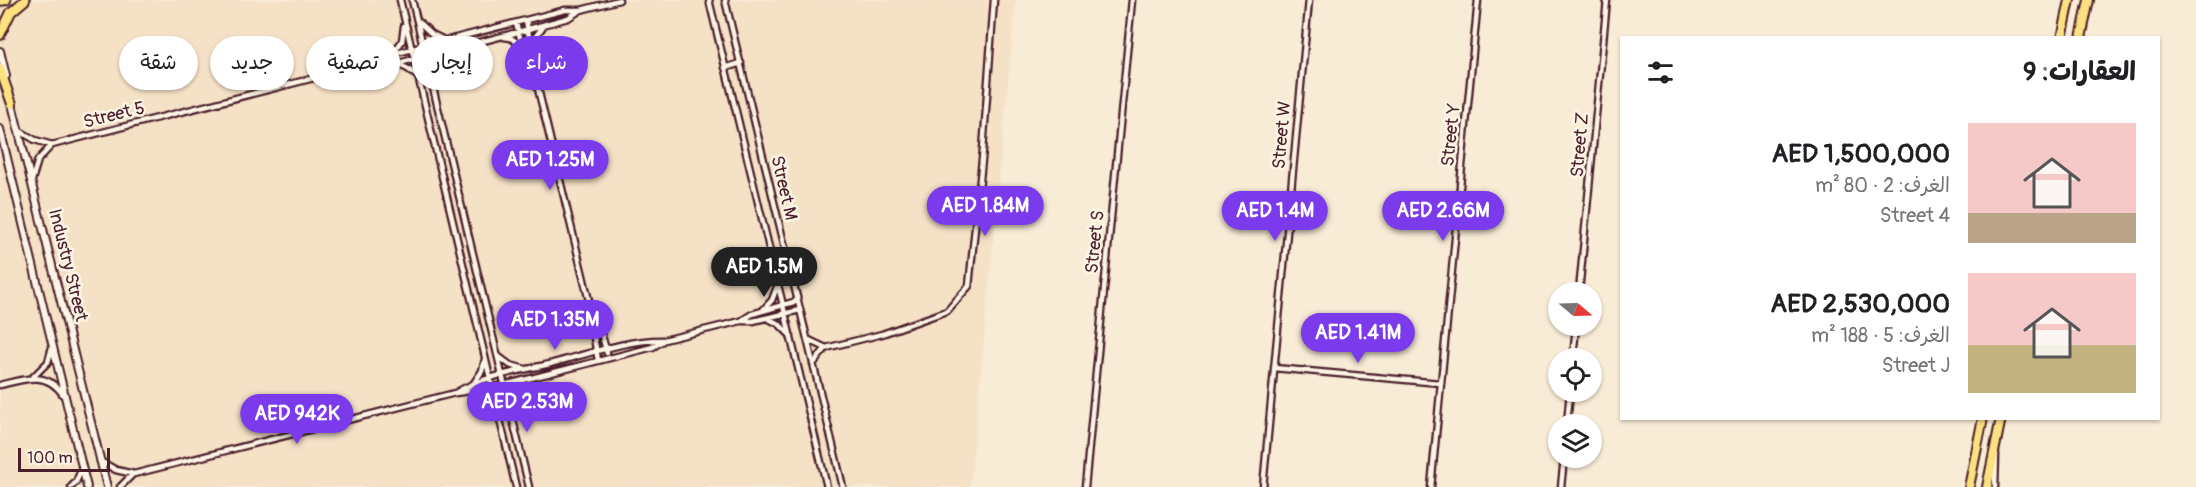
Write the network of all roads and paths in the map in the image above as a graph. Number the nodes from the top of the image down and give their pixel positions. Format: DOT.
graph roads {
  1 [pos="6,0"];
  2 [pos="25,0"];
  3 [pos="400,0"];
  4 [pos="412,0"];
  5 [pos="619,0"];
  6 [pos="725,0"];
  7 [pos="994,0"];
  8 [pos="1132,0"];
  9 [pos="1309,0"];
  10 [pos="1478,0"];
  11 [pos="1607,0"];
  12 [pos="2070,0"];
  13 [pos="2089,0"];
  14 [pos="0,1"];
  15 [pos="708,2"];
  16 [pos="581,10"];
  17 [pos="526,20"];
  18 [pos="405,21"];
  19 [pos="419,22"];
  20 [pos="516,23"];
  21 [pos="544,25"];
  22 [pos="528,30"];
  23 [pos="518,32"];
  24 [pos="0,35"];
  25 [pos="422,36"];
  26 [pos="436,36"];
  27 [pos="465,36"];
  28 [pos="519,36"];
  29 [pos="529,36"];
  30 [pos="536,36"];
  31 [pos="2062,36"];
  32 [pos="2081,36"];
  33 [pos="498,37"];
  34 [pos="493,38"];
  35 [pos="505,38"];
  36 [pos="400,44"];
  37 [pos="412,46"];
  38 [pos="0,51"];
  39 [pos="741,63"];
  40 [pos="725,68"];
  41 [pos="0,69"];
  42 [pos="306,80"];
  43 [pos="422,90"];
  44 [pos="436,90"];
  45 [pos="538,90"];
  46 [pos="12,104"];
  47 [pos="0,129"];
  48 [pos="20,131"];
  49 [pos="52,145"];
  50 [pos="449,148"];
  51 [pos="436,150"];
  52 [pos="32,180"];
  53 [pos="777,215"];
  54 [pos="763,219"];
  55 [pos="468,232"];
  56 [pos="455,235"];
  57 [pos="778,281"];
  58 [pos="1580,282"];
  59 [pos="797,300"];
  60 [pos="783,304"];
  61 [pos="590,305"];
  62 [pos="763,310"];
  63 [pos="800,310"];
  64 [pos="786,314"];
  65 [pos="767,318"];
  66 [pos="741,321"];
  67 [pos="792,338"];
  68 [pos="807,339"];
  69 [pos="664,340"];
  70 [pos="53,343"];
  71 [pos="826,348"];
  72 [pos="606,350"];
  73 [pos="597,352"];
  74 [pos="486,356"];
  75 [pos="498,356"];
  76 [pos="608,358"];
  77 [pos="598,360"];
  78 [pos="813,364"];
  79 [pos="1274,368"];
  80 [pos="527,370"];
  81 [pos="503,376"];
  82 [pos="33,377"];
  83 [pos="490,379"];
  84 [pos="527,379"];
  85 [pos="1440,383"];
  86 [pos="474,384"];
  87 [pos="0,385"];
  88 [pos="505,385"];
  89 [pos="492,388"];
  90 [pos="477,392"];
  91 [pos="454,393"];
  92 [pos="64,397"];
  93 [pos="496,404"];
  94 [pos="509,404"];
  95 [pos="1983,420"];
  96 [pos="2001,420"];
  97 [pos="1995,450"];
  98 [pos="100,461"];
  99 [pos="82,468"];
  100 [pos="1563,468"];
  101 [pos="134,474"];
  102 [pos="70,487"];
  103 [pos="87,487"];
  104 [pos="107,487"];
  105 [pos="120,487"];
  106 [pos="516,487"];
  107 [pos="529,487"];
  108 [pos="827,487"];
  109 [pos="843,487"];
  110 [pos="1085,487"];
  111 [pos="1263,487"];
  112 [pos="1431,487"];
  113 [pos="1561,487"];
  114 [pos="1969,487"];
  115 [pos="1987,487"];
  116 [pos="1995,487"];
  1 -- 14 [label="main road"];
  2 -- 24 [label="main road"];
  3 -- 18 [label="street"];
  4 -- 19 [label="street"];
  5 -- 16 [label="street, Street 5"];
  6 -- 39 [label="street, Street M"];
  7 -- 71 [label="street"];
  8 -- 110 [label="street, Street S"];
  9 -- 79 [label="street, Street W"];
  10 -- 85 [label="street, Street Y"];
  11 -- 58 [label="street, Street Z"];
  12 -- 31 [label="main road"];
  13 -- 32 [label="main road"];
  15 -- 40 [label="street, Street M"];
  16 -- 17 [label="street, Street 5"];
  16 -- 21 [label="street, Street 5"];
  17 -- 20 [label="street, Street 5"];
  17 -- 22 [label="street"];
  18 -- 36 [label="street"];
  18 -- 37 [label="street"];
  19 -- 25 [label="street"];
  19 -- 26 [label="street"];
  20 -- 23 [label="street"];
  20 -- 27 [label="street, Street 5"];
  21 -- 22 [label="street, Street 5"];
  21 -- 30 [label="street"];
  22 -- 23 [label="street, Street 5"];
  22 -- 29 [label="street"];
  23 -- 28 [label="street"];
  23 -- 33 [label="street, Street 5"];
  33 -- 34 [label="street, Street 5"];
  33 -- 35 [label="street"];
  38 -- 46 [label="street, Industry Street"];
  39 -- 40 [label="street"];
  39 -- 53 [label="street, Street M"];
  40 -- 54 [label="street, Street M"];
  41 -- 46 [label="main road"];
  42 -- 49 [label="street, Street 5"];
  43 -- 51 [label="street"];
  44 -- 50 [label="street"];
  45 -- 61 [label="street"];
  46 -- 48 [label="street, Industry Street"];
  47 -- 70 [label="street, Industry Street"];
  48 -- 49 [label="street"];
  48 -- 52 [label="street, Industry Street"];
  49 -- 52 [label="street"];
  50 -- 51 [label="street"];
  50 -- 55 [label="street"];
  51 -- 56 [label="street"];
  52 -- 98 [label="street, Industry Street"];
  53 -- 54 [label="street"];
  53 -- 59 [label="street, Street M"];
  54 -- 57 [label="street, Street M"];
  55 -- 56 [label="street"];
  55 -- 75 [label="street"];
  56 -- 74 [label="street"];
  57 -- 60 [label="street, Street M"];
  57 -- 62 [label="street"];
  59 -- 60 [label="street"];
  59 -- 63 [label="street, Street M"];
  60 -- 62 [label="street"];
  60 -- 64 [label="street, Street M"];
  61 -- 72 [label="street"];
  61 -- 73 [label="street"];
  62 -- 66 [label="street"];
  63 -- 64 [label="street"];
  63 -- 68 [label="street, Street M"];
  64 -- 65 [label="street"];
  64 -- 67 [label="street, Street M"];
  65 -- 66 [label="street"];
  65 -- 67 [label="street"];
  66 -- 69 [label="street"];
  67 -- 108 [label="street, Street M"];
  68 -- 71 [label="street"];
  68 -- 78 [label="street, Street M"];
  69 -- 72 [label="street"];
  69 -- 76 [label="street"];
  70 -- 82 [label="street"];
  70 -- 92 [label="street, Industry Street"];
  71 -- 78 [label="street"];
  72 -- 73 [label="street"];
  72 -- 76 [label="street"];
  73 -- 77 [label="street"];
  73 -- 80 [label="street"];
  74 -- 83 [label="street"];
  74 -- 86 [label="street"];
  75 -- 80 [label="street"];
  75 -- 81 [label="street"];
  76 -- 77 [label="street"];
  77 -- 84 [label="street"];
  78 -- 109 [label="street, Street M"];
  79 -- 85 [label="street"];
  79 -- 111 [label="street, Street W"];
  80 -- 81 [label="street"];
  81 -- 83 [label="street"];
  81 -- 88 [label="street"];
  82 -- 87 [label="street"];
  82 -- 92 [label="street"];
  83 -- 86 [label="street"];
  83 -- 89 [label="street"];
  84 -- 88 [label="street"];
  84 -- 94 [label="street"];
  85 -- 112 [label="street, Street Y"];
  86 -- 91 [label="street"];
  88 -- 89 [label="street"];
  88 -- 94 [label="street"];
  89 -- 90 [label="street"];
  89 -- 93 [label="street"];
  90 -- 91 [label="street"];
  90 -- 93 [label="street"];
  91 -- 101 [label="street"];
  92 -- 99 [label="street, Industry Street"];
  93 -- 106 [label="street"];
  94 -- 107 [label="street"];
  95 -- 114 [label="main road"];
  96 -- 97 [label="main road"];
  97 -- 115 [label="main road"];
  97 -- 116 [label="street"];
  98 -- 101 [label="street"];
  98 -- 104 [label="street, Industry Street"];
  99 -- 102 [label="street"];
  99 -- 103 [label="street, Industry Street"];
  100 -- 113 [label="street"];
  101 -- 105 [label="street"];
}
